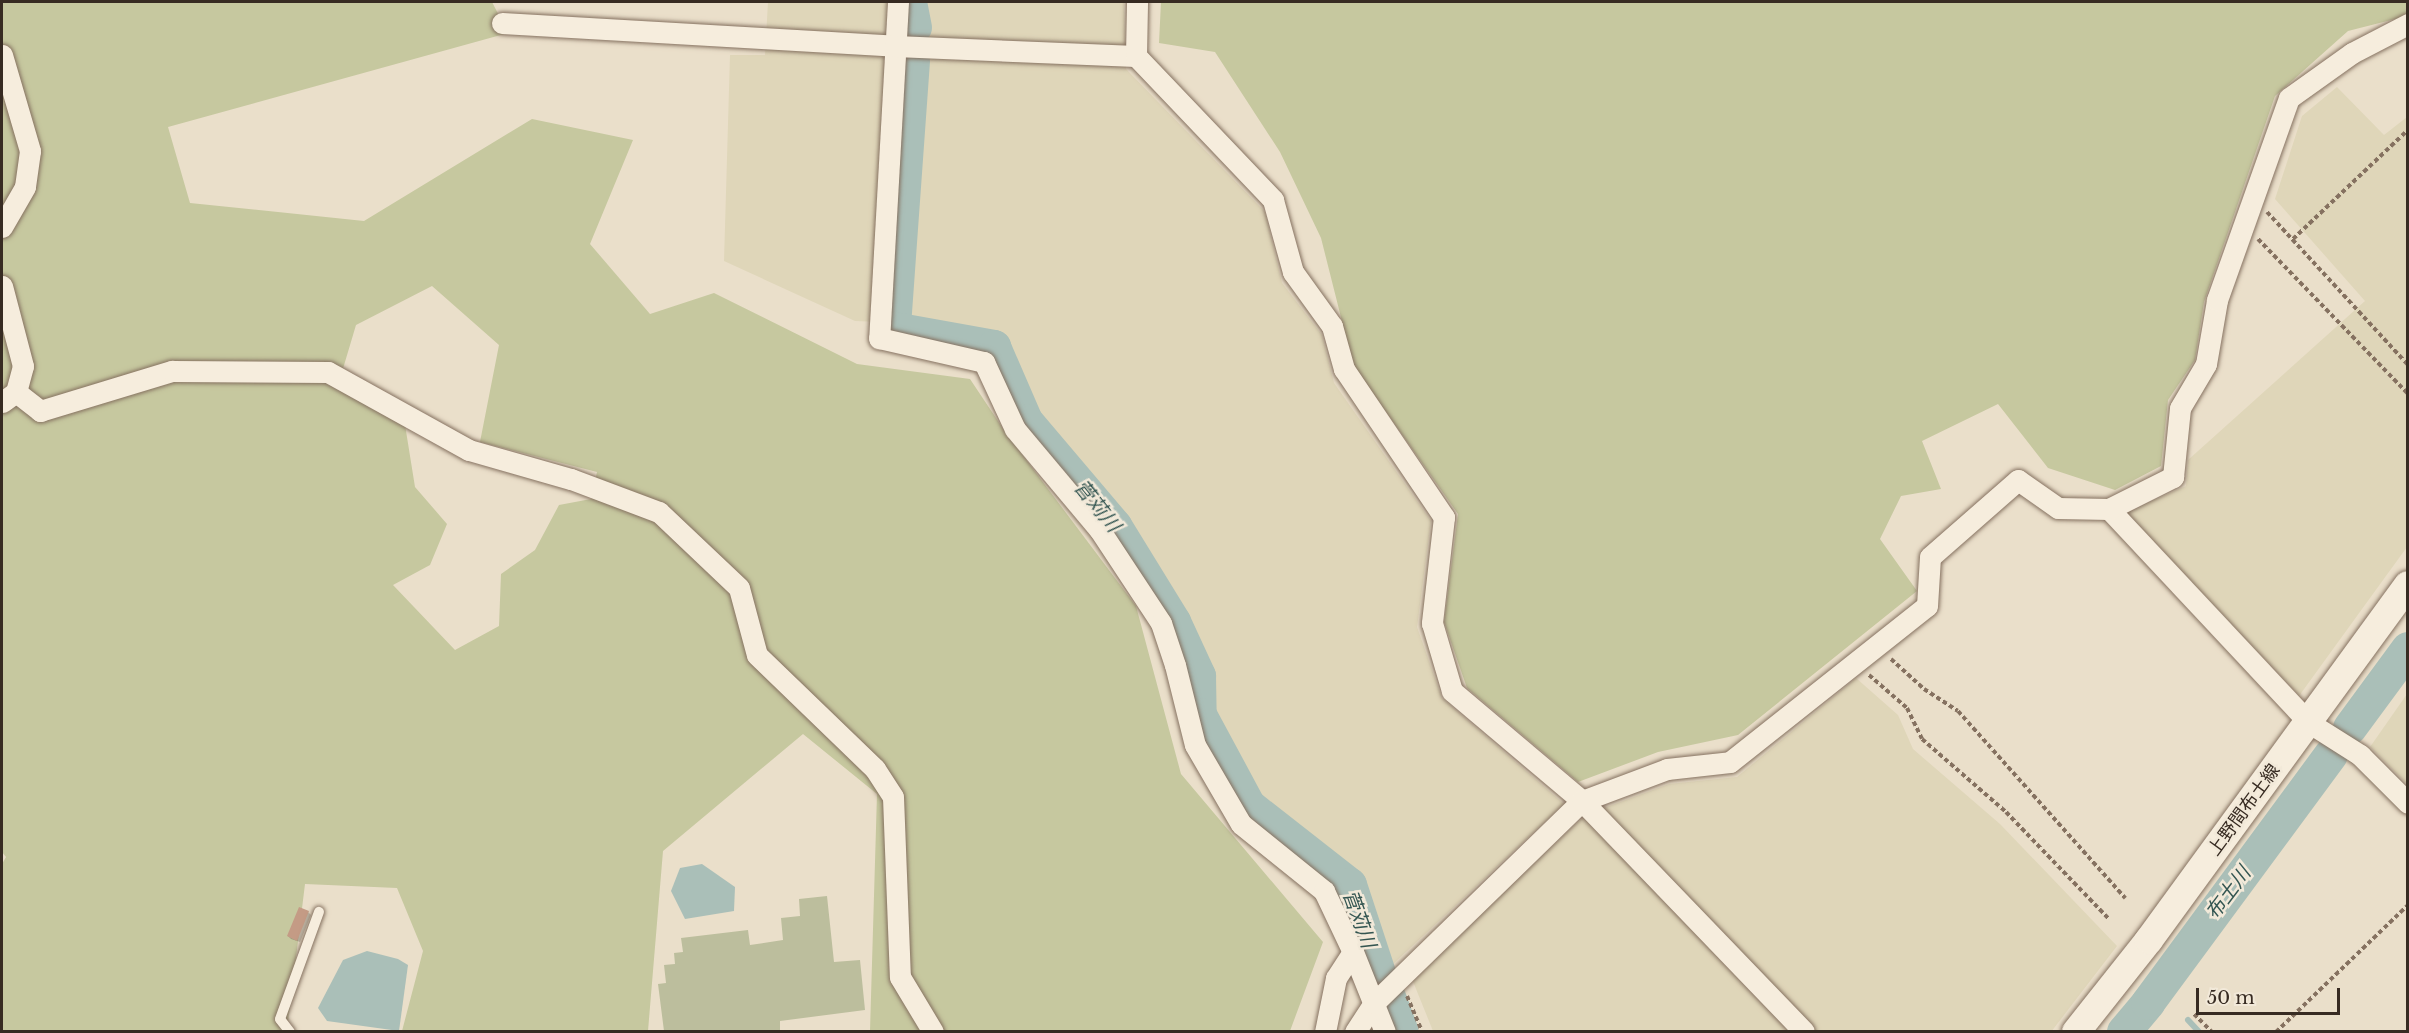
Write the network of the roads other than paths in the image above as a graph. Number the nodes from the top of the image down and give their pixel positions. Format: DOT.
graph roads {
  1 [pos="898,2"];
  2 [pos="1137,2"];
  3 [pos="501,23"];
  4 [pos="2408,24"];
  5 [pos="895,46"];
  6 [pos="2,55"];
  7 [pos="1136,56"];
  8 [pos="2,227"];
  9 [pos="2,286"];
  10 [pos="9,397"];
  11 [pos="2109,509"];
  12 [pos="2408,585"];
  13 [pos="2308,722"];
  14 [pos="1582,801"];
  15 [pos="2408,803"];
  16 [pos="319,912"];
  17 [pos="1353,952"];
  18 [pos="1374,1003"];
  19 [pos="290,1032"];
  20 [pos="933,1032"];
  21 [pos="1325,1032"];
  22 [pos="1355,1032"];
  23 [pos="1385,1032"];
  24 [pos="1804,1032"];
  25 [pos="2076,1032"];
  1 -- 5 [label="street"];
  2 -- 7 [label="street"];
  3 -- 5 [label="street"];
  4 -- 11 [label="street"];
  5 -- 7 [label="street"];
  5 -- 17 [label="street"];
  6 -- 8 [label="street"];
  7 -- 14 [label="street"];
  9 -- 10 [label="street"];
  10 -- 20 [label="street"];
  11 -- 13 [label="street"];
  11 -- 14 [label="street"];
  12 -- 13 [label="main road, 上野間布土線"];
  13 -- 15 [label="street"];
  13 -- 25 [label="main road, 上野間布土線"];
  14 -- 18 [label="street"];
  14 -- 24 [label="street"];
  16 -- 19 [label="lane"];
  17 -- 18 [label="street"];
  17 -- 21 [label="street"];
  18 -- 22 [label="street"];
  18 -- 23 [label="street"];
}
